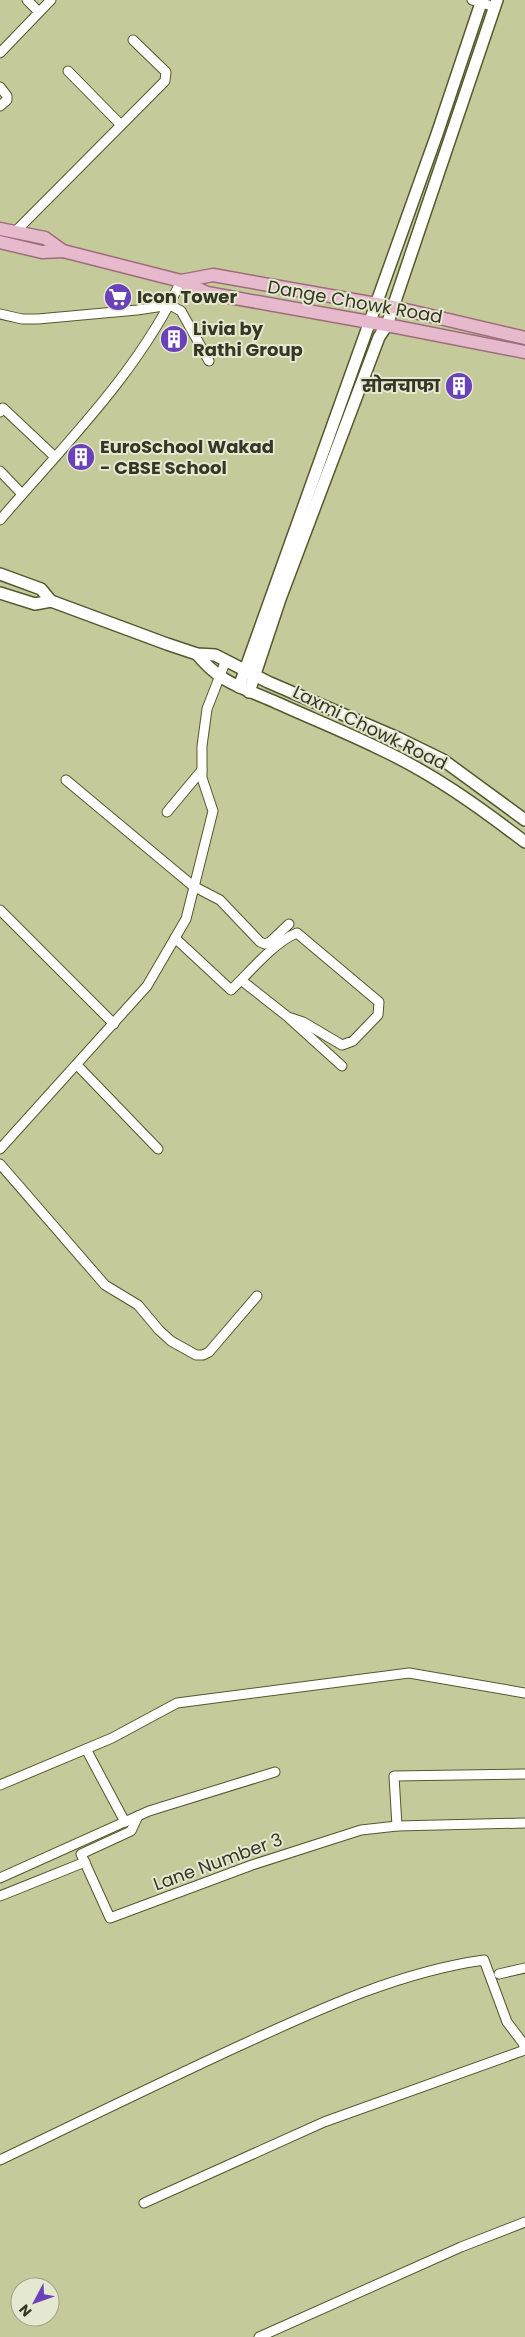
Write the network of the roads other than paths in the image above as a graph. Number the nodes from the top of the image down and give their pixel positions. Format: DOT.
graph roads {
  1 [pos="27,0"];
  2 [pos="51,0"];
  3 [pos="479,1"];
  4 [pos="496,3"];
  5 [pos="39,12"];
  6 [pos="133,40"];
  7 [pos="0,53"];
  8 [pos="68,71"];
  9 [pos="0,87"];
  10 [pos="0,106"];
  11 [pos="121,125"];
  12 [pos="437,134"];
  13 [pos="450,139"];
  14 [pos="0,229"];
  15 [pos="15,232"];
  16 [pos="0,242"];
  17 [pos="63,251"];
  18 [pos="180,281"];
  19 [pos="376,304"];
  20 [pos="170,305"];
  21 [pos="393,306"];
  22 [pos="0,314"];
  23 [pos="369,322"];
  24 [pos="387,325"];
  25 [pos="525,338"];
  26 [pos="525,352"];
  27 [pos="209,361"];
  28 [pos="0,412"];
  29 [pos="55,456"];
  30 [pos="0,472"];
  31 [pos="22,494"];
  32 [pos="0,520"];
  33 [pos="0,574"];
  34 [pos="0,593"];
  35 [pos="52,601"];
  36 [pos="197,654"];
  37 [pos="226,660"];
  38 [pos="249,673"];
  39 [pos="220,677"];
  40 [pos="244,689"];
  41 [pos="202,770"];
  42 [pos="66,780"];
  43 [pos="167,812"];
  44 [pos="525,820"];
  45 [pos="525,842"];
  46 [pos="193,886"];
  47 [pos="0,910"];
  48 [pos="289,924"];
  49 [pos="175,938"];
  50 [pos="241,980"];
  51 [pos="288,1017"];
  52 [pos="114,1024"];
  53 [pos="77,1065"];
  54 [pos="342,1066"];
  55 [pos="0,1149"];
  56 [pos="158,1149"];
  57 [pos="0,1164"];
  58 [pos="257,1296"];
  59 [pos="525,1693"];
  60 [pos="86,1749"];
  61 [pos="275,1772"];
  62 [pos="525,1774"];
  63 [pos="0,1785"];
  64 [pos="138,1816"];
  65 [pos="125,1822"];
  66 [pos="525,1823"];
  67 [pos="397,1826"];
  68 [pos="85,1862"];
  69 [pos="0,1878"];
  70 [pos="0,1896"];
  71 [pos="525,1968"];
  72 [pos="499,1974"];
  73 [pos="525,2050"];
  74 [pos="0,2160"];
  75 [pos="144,2203"];
  76 [pos="525,2222"];
  77 [pos="259,2337"];
  1 -- 5 [label="street"];
  2 -- 5 [label="street"];
  3 -- 4 [label="street"];
  3 -- 12 [label="main road"];
  4 -- 13 [label="main road"];
  5 -- 7 [label="street"];
  6 -- 11 [label="street"];
  8 -- 11 [label="street"];
  9 -- 10 [label="street"];
  11 -- 15 [label="street"];
  12 -- 13 [label="main road"];
  12 -- 19 [label="main road"];
  13 -- 21 [label="main road"];
  14 -- 15 [label="main road, Dange Chowk Road"];
  15 -- 17 [label="main road, Dange Chowk Road"];
  16 -- 17 [label="main road, Dange Chowk Road"];
  17 -- 18 [label="main road, Dange Chowk Road"];
  18 -- 19 [label="main road, Dange Chowk Road"];
  18 -- 20 [label="street"];
  18 -- 23 [label="main road, Dange Chowk Road"];
  19 -- 21 [label="main road, Dange Chowk Road"];
  19 -- 23 [label="main road"];
  20 -- 22 [label="street"];
  20 -- 27 [label="street"];
  20 -- 29 [label="street"];
  21 -- 24 [label="main road"];
  21 -- 25 [label="main road, Dange Chowk Road"];
  23 -- 24 [label="main road, Dange Chowk Road"];
  23 -- 38 [label="main road"];
  24 -- 26 [label="main road, Dange Chowk Road"];
  24 -- 38 [label="main road"];
  28 -- 29 [label="street"];
  29 -- 31 [label="street"];
  30 -- 31 [label="street"];
  31 -- 32 [label="street"];
  33 -- 35 [label="main road"];
  34 -- 35 [label="main road"];
  35 -- 36 [label="main road"];
  36 -- 37 [label="main road, Laxmi Chowk Road"];
  36 -- 39 [label="main road, Laxmi Chowk Road"];
  37 -- 38 [label="main road, Laxmi Chowk Road"];
  37 -- 39 [label="street"];
  38 -- 40 [label="main road"];
  38 -- 44 [label="main road, Laxmi Chowk Road"];
  39 -- 40 [label="main road, Laxmi Chowk Road"];
  39 -- 41 [label="street"];
  40 -- 45 [label="main road, Laxmi Chowk Road"];
  41 -- 43 [label="street"];
  41 -- 46 [label="street"];
  42 -- 46 [label="street"];
  46 -- 48 [label="street"];
  46 -- 49 [label="street"];
  47 -- 52 [label="street"];
  49 -- 50 [label="street"];
  49 -- 52 [label="street"];
  50 -- 51 [label="street"];
  50 -- 51 [label="street"];
  51 -- 54 [label="street"];
  52 -- 53 [label="street"];
  53 -- 55 [label="street"];
  53 -- 56 [label="street"];
  57 -- 58 [label="street"];
  59 -- 60 [label="street"];
  60 -- 63 [label="street"];
  60 -- 65 [label="street"];
  61 -- 64 [label="street"];
  62 -- 67 [label="street"];
  64 -- 65 [label="street"];
  64 -- 68 [label="street"];
  65 -- 69 [label="street"];
  66 -- 67 [label="street"];
  67 -- 68 [label="street, Lane Number 3"];
  68 -- 70 [label="street"];
  71 -- 72 [label="street"];
  73 -- 74 [label="street"];
  73 -- 75 [label="street"];
  76 -- 77 [label="street"];
}
